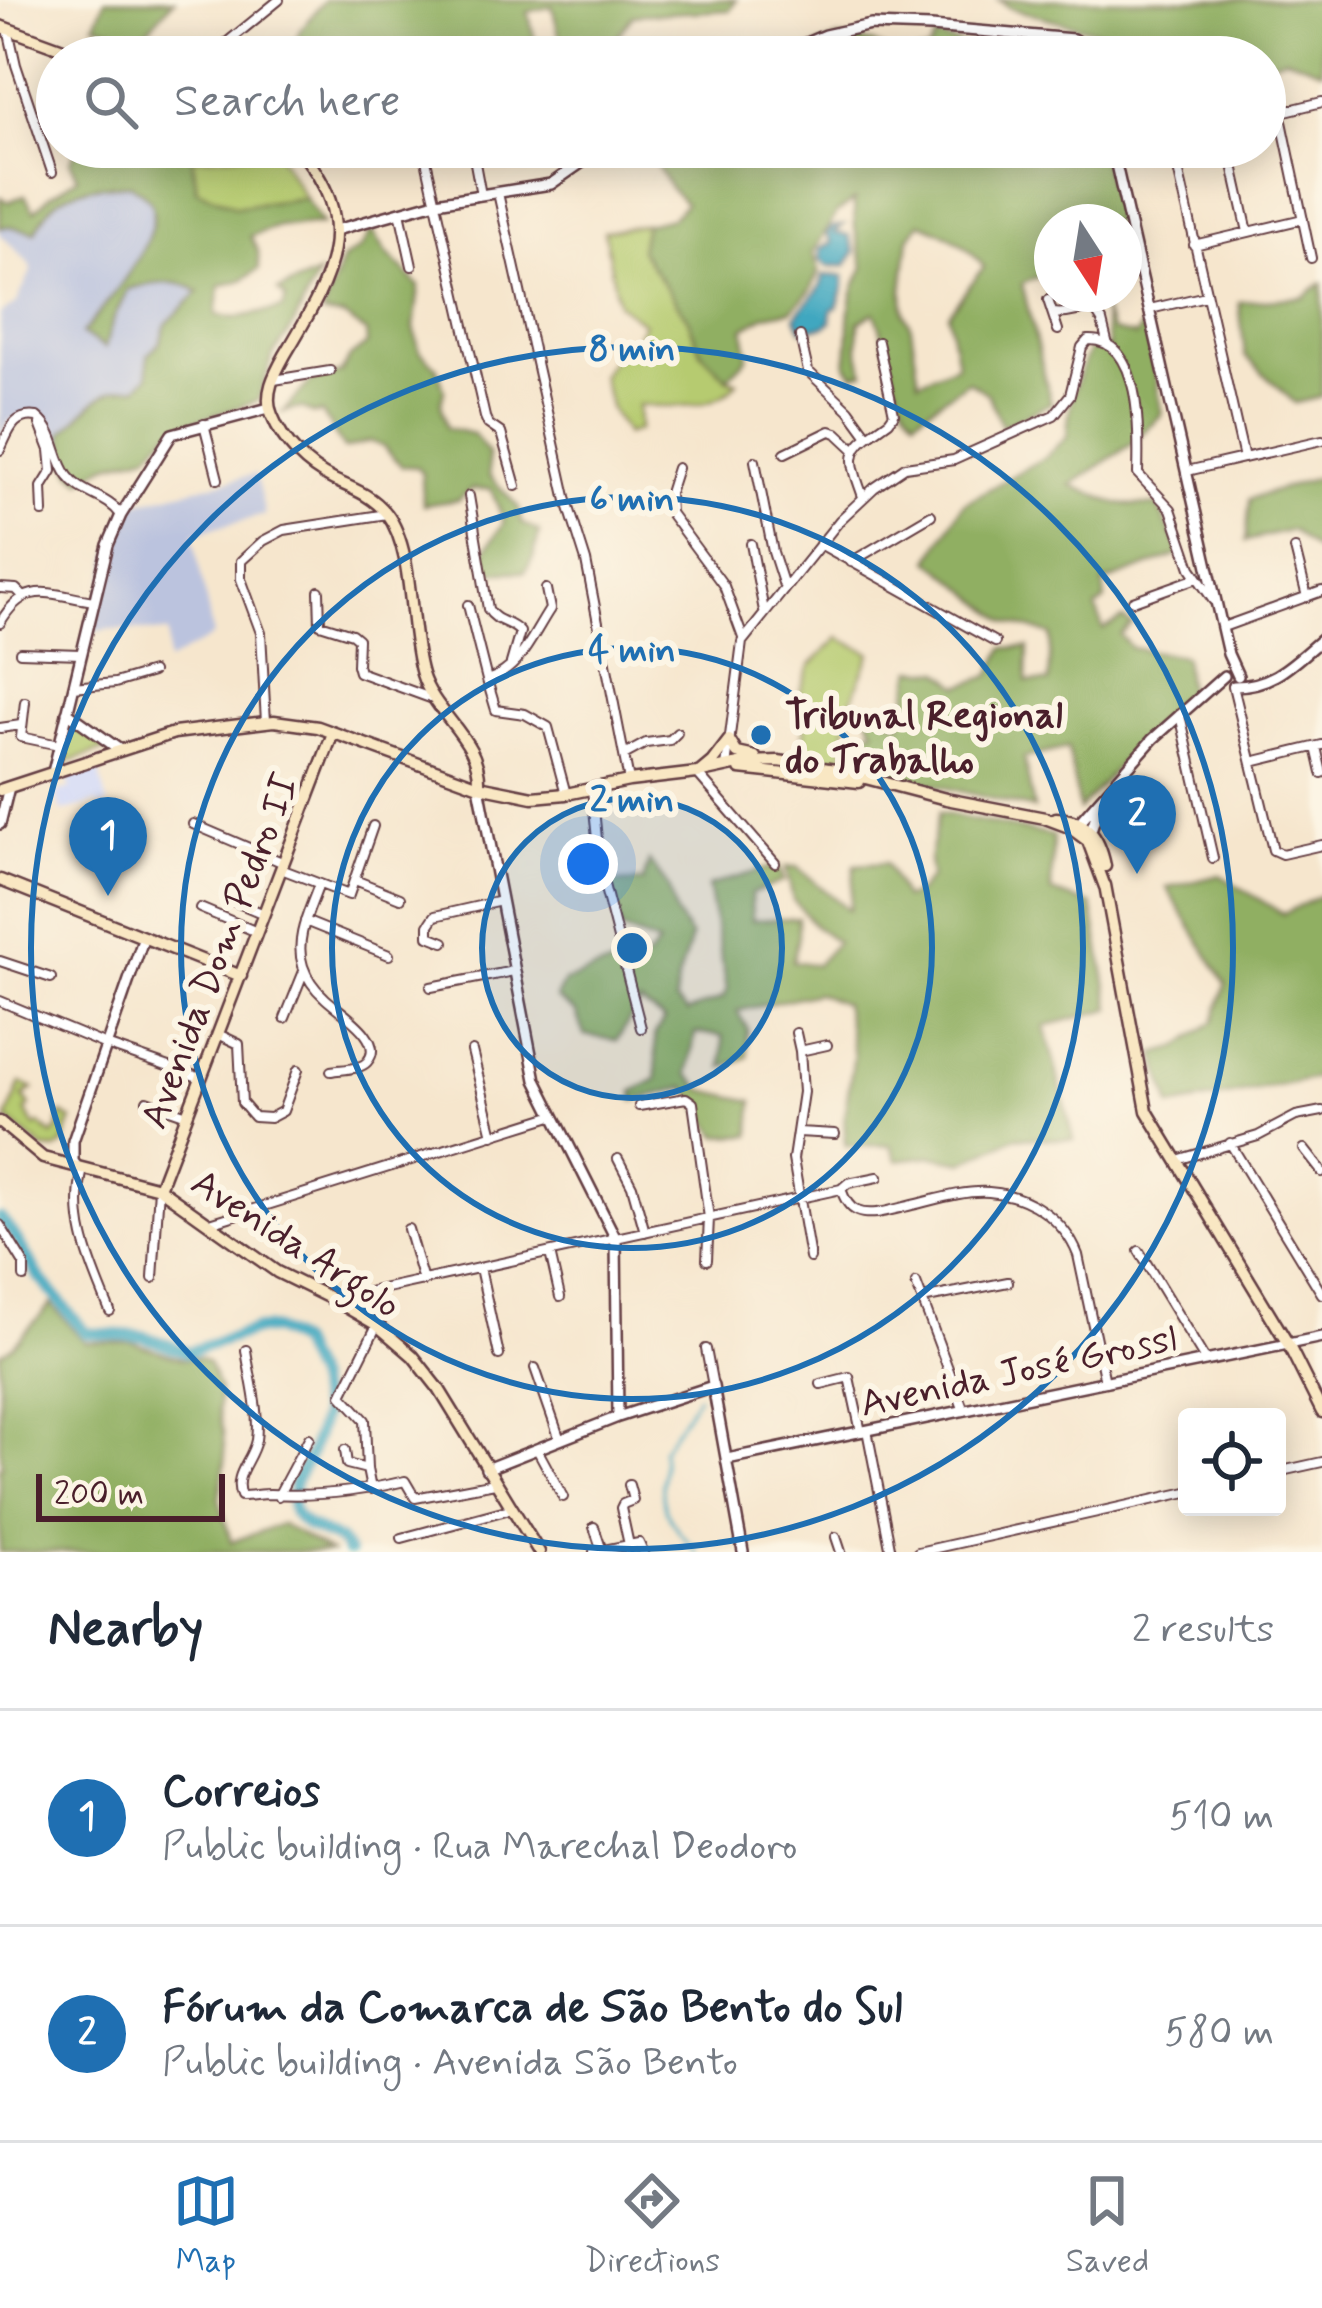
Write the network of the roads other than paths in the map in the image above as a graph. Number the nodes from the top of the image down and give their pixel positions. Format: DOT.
graph roads {
  1 [pos="279,0"];
  2 [pos="4,28"];
  3 [pos="235,36"];
  4 [pos="823,36"];
  5 [pos="1040,36"];
  6 [pos="36,39"];
  7 [pos="1322,102"];
  8 [pos="1286,111"];
  9 [pos="36,124"];
  10 [pos="1286,140"];
  11 [pos="51,168"];
  12 [pos="313,168"];
  13 [pos="428,168"];
  14 [pos="476,168"];
  15 [pos="574,168"];
  16 [pos="1117,168"];
  17 [pos="1177,168"];
  18 [pos="1234,168"];
  19 [pos="52,172"];
  20 [pos="498,193"];
  21 [pos="481,195"];
  22 [pos="436,202"];
  23 [pos="400,212"];
  24 [pos="1303,219"];
  25 [pos="336,230"];
  26 [pos="1248,232"];
  27 [pos="1194,245"];
  28 [pos="1311,258"];
  29 [pos="412,266"];
  30 [pos="1206,296"];
  31 [pos="1150,309"];
  32 [pos="1078,312"];
  33 [pos="1098,312"];
  34 [pos="1053,313"];
  35 [pos="1058,330"];
  36 [pos="800,336"];
  37 [pos="878,342"];
  38 [pos="1109,346"];
  39 [pos="330,371"];
  40 [pos="273,380"];
  41 [pos="269,407"];
  42 [pos="37,417"];
  43 [pos="204,424"];
  44 [pos="868,436"];
  45 [pos="1322,440"];
  46 [pos="854,449"];
  47 [pos="0,450"];
  48 [pos="785,453"];
  49 [pos="1244,458"];
  50 [pos="755,461"];
  51 [pos="677,468"];
  52 [pos="1187,471"];
  53 [pos="218,479"];
  54 [pos="516,486"];
  55 [pos="469,496"];
  56 [pos="862,497"];
  57 [pos="668,501"];
  58 [pos="640,510"];
  59 [pos="43,512"];
  60 [pos="387,514"];
  61 [pos="121,515"];
  62 [pos="931,515"];
  63 [pos="751,544"];
  64 [pos="820,544"];
  65 [pos="1294,550"];
  66 [pos="851,562"];
  67 [pos="1196,578"];
  68 [pos="0,588"];
  69 [pos="784,588"];
  70 [pos="546,589"];
  71 [pos="319,591"];
  72 [pos="1322,591"];
  73 [pos="23,596"];
  74 [pos="1307,596"];
  75 [pos="94,601"];
  76 [pos="1133,601"];
  77 [pos="468,605"];
  78 [pos="1218,606"];
  79 [pos="764,612"];
  80 [pos="0,623"];
  81 [pos="1223,628"];
  82 [pos="744,639"];
  83 [pos="1322,639"];
  84 [pos="995,641"];
  85 [pos="20,652"];
  86 [pos="81,654"];
  87 [pos="508,670"];
  88 [pos="152,671"];
  89 [pos="1231,679"];
  90 [pos="487,680"];
  91 [pos="74,686"];
  92 [pos="435,699"];
  93 [pos="25,702"];
  94 [pos="67,712"];
  95 [pos="1180,715"];
  96 [pos="266,722"];
  97 [pos="21,725"];
  98 [pos="1,728"];
  99 [pos="333,733"];
  100 [pos="677,733"];
  101 [pos="729,740"];
  102 [pos="59,745"];
  103 [pos="1319,746"];
  104 [pos="120,750"];
  105 [pos="624,755"];
  106 [pos="778,760"];
  107 [pos="1252,762"];
  108 [pos="722,768"];
  109 [pos="52,772"];
  110 [pos="697,773"];
  111 [pos="1322,773"];
  112 [pos="629,781"];
  113 [pos="479,786"];
  114 [pos="892,786"];
  115 [pos="5,789"];
  116 [pos="592,789"];
  117 [pos="566,794"];
  118 [pos="0,824"];
  119 [pos="193,824"];
  120 [pos="373,826"];
  121 [pos="1087,828"];
  122 [pos="1322,845"];
  123 [pos="1213,858"];
  124 [pos="776,862"];
  125 [pos="282,866"];
  126 [pos="0,880"];
  127 [pos="355,880"];
  128 [pos="320,884"];
  129 [pos="1105,887"];
  130 [pos="400,898"];
  131 [pos="230,900"];
  132 [pos="501,901"];
  133 [pos="200,908"];
  134 [pos="264,914"];
  135 [pos="305,921"];
  136 [pos="257,932"];
  137 [pos="144,938"];
  138 [pos="445,942"];
  139 [pos="389,955"];
  140 [pos="0,961"];
  141 [pos="304,970"];
  142 [pos="514,971"];
  143 [pos="241,976"];
  144 [pos="51,978"];
  145 [pos="431,987"];
  146 [pos="0,1001"];
  147 [pos="285,1018"];
  148 [pos="640,1028"];
  149 [pos="796,1033"];
  150 [pos="218,1034"];
  151 [pos="106,1045"];
  152 [pos="826,1045"];
  153 [pos="472,1051"];
  154 [pos="800,1051"];
  155 [pos="298,1070"];
  156 [pos="331,1071"];
  157 [pos="201,1078"];
  158 [pos="147,1101"];
  159 [pos="639,1106"];
  160 [pos="1322,1111"];
  161 [pos="187,1115"];
  162 [pos="552,1116"];
  163 [pos="0,1122"];
  164 [pos="798,1132"];
  165 [pos="835,1134"];
  166 [pos="493,1135"];
  167 [pos="1229,1143"];
  168 [pos="1304,1149"];
  169 [pos="618,1159"];
  170 [pos="1177,1160"];
  171 [pos="81,1169"];
  172 [pos="1322,1172"];
  173 [pos="878,1177"];
  174 [pos="159,1189"];
  175 [pos="841,1189"];
  176 [pos="800,1197"];
  177 [pos="709,1218"];
  178 [pos="206,1224"];
  179 [pos="0,1225"];
  180 [pos="408,1229"];
  181 [pos="645,1232"];
  182 [pos="616,1239"];
  183 [pos="1138,1251"];
  184 [pos="550,1253"];
  185 [pos="810,1258"];
  186 [pos="707,1259"];
  187 [pos="480,1268"];
  188 [pos="1322,1271"];
  189 [pos="1310,1274"];
  190 [pos="24,1277"];
  191 [pos="153,1278"];
  192 [pos="423,1280"];
  193 [pos="1008,1282"];
  194 [pos="916,1283"];
  195 [pos="358,1294"];
  196 [pos="1322,1294"];
  197 [pos="560,1297"];
  198 [pos="922,1299"];
  199 [pos="334,1300"];
  200 [pos="354,1310"];
  201 [pos="110,1311"];
  202 [pos="377,1325"];
  203 [pos="1322,1337"];
  204 [pos="1288,1344"];
  205 [pos="706,1349"];
  206 [pos="246,1350"];
  207 [pos="499,1355"];
  208 [pos="1206,1361"];
  209 [pos="535,1368"];
  210 [pos="1105,1382"];
  211 [pos="821,1384"];
  212 [pos="713,1386"];
  213 [pos="964,1411"];
  214 [pos="1322,1412"];
  215 [pos="618,1417"];
  216 [pos="864,1431"];
  217 [pos="309,1438"];
  218 [pos="560,1440"];
  219 [pos="537,1449"];
  220 [pos="345,1450"];
  221 [pos="727,1459"];
  222 [pos="1322,1462"];
  223 [pos="367,1468"];
  224 [pos="486,1468"];
  225 [pos="1286,1470"];
  226 [pos="494,1483"];
  227 [pos="629,1485"];
  228 [pos="371,1490"];
  229 [pos="1178,1494"];
  230 [pos="287,1496"];
  231 [pos="563,1497"];
  232 [pos="510,1509"];
  233 [pos="593,1527"];
  234 [pos="836,1537"];
  235 [pos="401,1538"];
  236 [pos="629,1545"];
  237 [pos="598,1551"];
  238 [pos="538,1552"];
  239 [pos="643,1552"];
  240 [pos="742,1552"];
  241 [pos="841,1552"];
  242 [pos="891,1552"];
  243 [pos="918,1552"];
  1 -- 3 [label="street"];
  2 -- 6 [label="main road"];
  2 -- 9 [label="street"];
  4 -- 5 [label="street"];
  7 -- 8 [label="street"];
  10 -- 24 [label="street"];
  11 -- 19 [label="street"];
  12 -- 25 [label="main road"];
  13 -- 22 [label="street"];
  14 -- 21 [label="street"];
  15 -- 20 [label="street"];
  16 -- 31 [label="street"];
  17 -- 27 [label="street"];
  18 -- 26 [label="street"];
  20 -- 21 [label="street"];
  20 -- 105 [label="street"];
  21 -- 22 [label="street"];
  22 -- 23 [label="street"];
  22 -- 54 [label="street"];
  23 -- 25 [label="street"];
  23 -- 29 [label="street"];
  24 -- 26 [label="street"];
  24 -- 28 [label="street"];
  25 -- 40 [label="main road"];
  26 -- 27 [label="street"];
  27 -- 30 [label="street"];
  30 -- 31 [label="street"];
  30 -- 49 [label="street"];
  31 -- 52 [label="street"];
  32 -- 34 [label="street"];
  33 -- 38 [label="street"];
  34 -- 35 [label="street"];
  36 -- 44 [label="street"];
  37 -- 44 [label="street"];
  38 -- 56 [label="street"];
  38 -- 67 [label="street"];
  39 -- 40 [label="street"];
  40 -- 41 [label="main road"];
  41 -- 43 [label="street"];
  41 -- 60 [label="main road"];
  42 -- 47 [label="street"];
  42 -- 59 [label="street"];
  42 -- 61 [label="street"];
  43 -- 53 [label="street"];
  43 -- 61 [label="street"];
  44 -- 46 [label="street"];
  45 -- 49 [label="street"];
  46 -- 48 [label="street"];
  46 -- 56 [label="street"];
  49 -- 52 [label="street"];
  50 -- 69 [label="street"];
  51 -- 57 [label="street"];
  52 -- 78 [label="street"];
  55 -- 87 [label="street"];
  56 -- 64 [label="street"];
  57 -- 58 [label="street"];
  57 -- 82 [label="street"];
  60 -- 92 [label="main road"];
  60 -- 96 [label="street"];
  61 -- 75 [label="street"];
  62 -- 66 [label="street"];
  63 -- 79 [label="street"];
  64 -- 66 [label="street"];
  64 -- 69 [label="street"];
  65 -- 74 [label="street"];
  66 -- 84 [label="street"];
  67 -- 76 [label="street"];
  67 -- 78 [label="street"];
  68 -- 73 [label="street"];
  69 -- 79 [label="street"];
  70 -- 87 [label="street"];
  71 -- 92 [label="street"];
  72 -- 74 [label="street"];
  73 -- 75 [label="street"];
  73 -- 80 [label="street"];
  74 -- 81 [label="street"];
  75 -- 86 [label="street"];
  77 -- 90 [label="street"];
  78 -- 81 [label="street"];
  79 -- 82 [label="street"];
  81 -- 89 [label="street"];
  82 -- 101 [label="street"];
  83 -- 89 [label="street"];
  85 -- 86 [label="street"];
  86 -- 91 [label="street"];
  87 -- 90 [label="street"];
  88 -- 91 [label="street"];
  89 -- 95 [label="street"];
  89 -- 107 [label="street"];
  90 -- 117 [label="street"];
  91 -- 94 [label="street"];
  92 -- 113 [label="main road"];
  93 -- 97 [label="street"];
  94 -- 102 [label="street"];
  94 -- 104 [label="street"];
  95 -- 121 [label="street"];
  95 -- 123 [label="street"];
  96 -- 99 [label="main road"];
  96 -- 104 [label="main road"];
  97 -- 98 [label="street"];
  97 -- 102 [label="street"];
  99 -- 113 [label="main road"];
  99 -- 125 [label="main road, Avenida Dom Pedro II"];
  100 -- 105 [label="street"];
  101 -- 106 [label="main road"];
  101 -- 108 [label="street"];
  101 -- 110 [label="main road"];
  102 -- 109 [label="street"];
  103 -- 107 [label="street"];
  103 -- 111 [label="street"];
  104 -- 109 [label="main road"];
  105 -- 112 [label="street"];
  106 -- 108 [label="main road"];
  106 -- 114 [label="main road"];
  107 -- 122 [label="street"];
  108 -- 110 [label="main road"];
  108 -- 114 [label="main road"];
  109 -- 115 [label="main road"];
  110 -- 112 [label="main road"];
  110 -- 124 [label="street"];
  112 -- 116 [label="main road"];
  113 -- 117 [label="main road"];
  113 -- 132 [label="street"];
  114 -- 121 [label="main road"];
  115 -- 118 [label="street"];
  116 -- 117 [label="main road"];
  116 -- 148 [label="street"];
  119 -- 125 [label="street"];
  120 -- 127 [label="street"];
  121 -- 129 [label="main road"];
  121 -- 129 [label="main road"];
  125 -- 128 [label="street"];
  125 -- 134 [label="main road, Avenida Dom Pedro II"];
  126 -- 137 [label="main road"];
  127 -- 128 [label="street"];
  127 -- 130 [label="street"];
  128 -- 135 [label="street"];
  129 -- 170 [label="main road"];
  131 -- 134 [label="street"];
  132 -- 138 [label="street"];
  132 -- 142 [label="street"];
  133 -- 136 [label="street"];
  134 -- 136 [label="main road, Avenida Dom Pedro II"];
  135 -- 139 [label="street"];
  135 -- 141 [label="street"];
  136 -- 143 [label="main road, Avenida Dom Pedro II"];
  137 -- 143 [label="main road"];
  137 -- 151 [label="street"];
  140 -- 144 [label="street"];
  141 -- 147 [label="street"];
  141 -- 156 [label="street"];
  142 -- 145 [label="street"];
  142 -- 162 [label="street"];
  143 -- 150 [label="main road, Avenida Dom Pedro II"];
  146 -- 151 [label="street"];
  149 -- 154 [label="street"];
  150 -- 155 [label="street"];
  150 -- 157 [label="main road, Avenida Dom Pedro II"];
  151 -- 157 [label="street"];
  151 -- 171 [label="street"];
  152 -- 154 [label="street"];
  153 -- 166 [label="street"];
  154 -- 164 [label="street"];
  157 -- 161 [label="main road, Avenida Dom Pedro II"];
  158 -- 161 [label="street"];
  159 -- 177 [label="street"];
  160 -- 167 [label="street"];
  161 -- 174 [label="main road, Avenida Dom Pedro II"];
  162 -- 166 [label="street"];
  162 -- 182 [label="street"];
  163 -- 171 [label="main road, Avenida Argolo"];
  164 -- 165 [label="street"];
  164 -- 176 [label="street"];
  166 -- 178 [label="street"];
  167 -- 170 [label="street"];
  167 -- 189 [label="street"];
  168 -- 172 [label="street"];
  169 -- 181 [label="street"];
  170 -- 204 [label="main road"];
  171 -- 174 [label="main road, Avenida Argolo"];
  171 -- 201 [label="street"];
  173 -- 175 [label="street"];
  174 -- 178 [label="main road, Avenida Argolo"];
  174 -- 191 [label="street"];
  175 -- 176 [label="street"];
  175 -- 210 [label="street"];
  176 -- 177 [label="street"];
  176 -- 185 [label="street"];
  177 -- 181 [label="street"];
  177 -- 186 [label="street"];
  178 -- 199 [label="main road, Avenida Argolo"];
  179 -- 190 [label="street"];
  180 -- 192 [label="street"];
  181 -- 182 [label="street"];
  182 -- 184 [label="street"];
  182 -- 215 [label="street"];
  183 -- 208 [label="street"];
  184 -- 187 [label="street"];
  184 -- 197 [label="street"];
  187 -- 192 [label="street"];
  187 -- 207 [label="street"];
  188 -- 189 [label="street"];
  189 -- 196 [label="street"];
  192 -- 195 [label="street"];
  193 -- 198 [label="street"];
  194 -- 198 [label="street"];
  195 -- 199 [label="street"];
  195 -- 200 [label="street"];
  198 -- 213 [label="street"];
  199 -- 200 [label="main road, Avenida Argolo"];
  200 -- 202 [label="main road, Avenida Argolo"];
  202 -- 223 [label="street"];
  202 -- 224 [label="main road, Avenida Argolo"];
  203 -- 204 [label="street, Avenida José Grossl"];
  204 -- 208 [label="street, Avenida José Grossl"];
  204 -- 214 [label="main road"];
  205 -- 212 [label="street"];
  206 -- 230 [label="street"];
  208 -- 210 [label="street, Avenida José Grossl"];
  209 -- 218 [label="street"];
  210 -- 213 [label="street, Avenida José Grossl"];
  211 -- 216 [label="street"];
  212 -- 215 [label="street"];
  212 -- 221 [label="street"];
  213 -- 216 [label="street, Avenida José Grossl"];
  215 -- 218 [label="street"];
  216 -- 221 [label="street, Avenida José Grossl"];
  216 -- 242 [label="street"];
  217 -- 230 [label="street"];
  218 -- 219 [label="street"];
  219 -- 224 [label="street"];
  219 -- 231 [label="street"];
  220 -- 223 [label="street"];
  221 -- 240 [label="street"];
  222 -- 225 [label="street"];
  223 -- 228 [label="street"];
  224 -- 226 [label="main road, Avenida Argolo"];
  226 -- 228 [label="street"];
  226 -- 232 [label="main road, Avenida Argolo"];
  227 -- 236 [label="street"];
  228 -- 230 [label="street"];
  229 -- 243 [label="street"];
  232 -- 235 [label="street"];
  232 -- 238 [label="main road, Avenida Argolo"];
  233 -- 237 [label="street"];
  234 -- 241 [label="street"];
  236 -- 237 [label="street"];
  236 -- 239 [label="street"];
}
